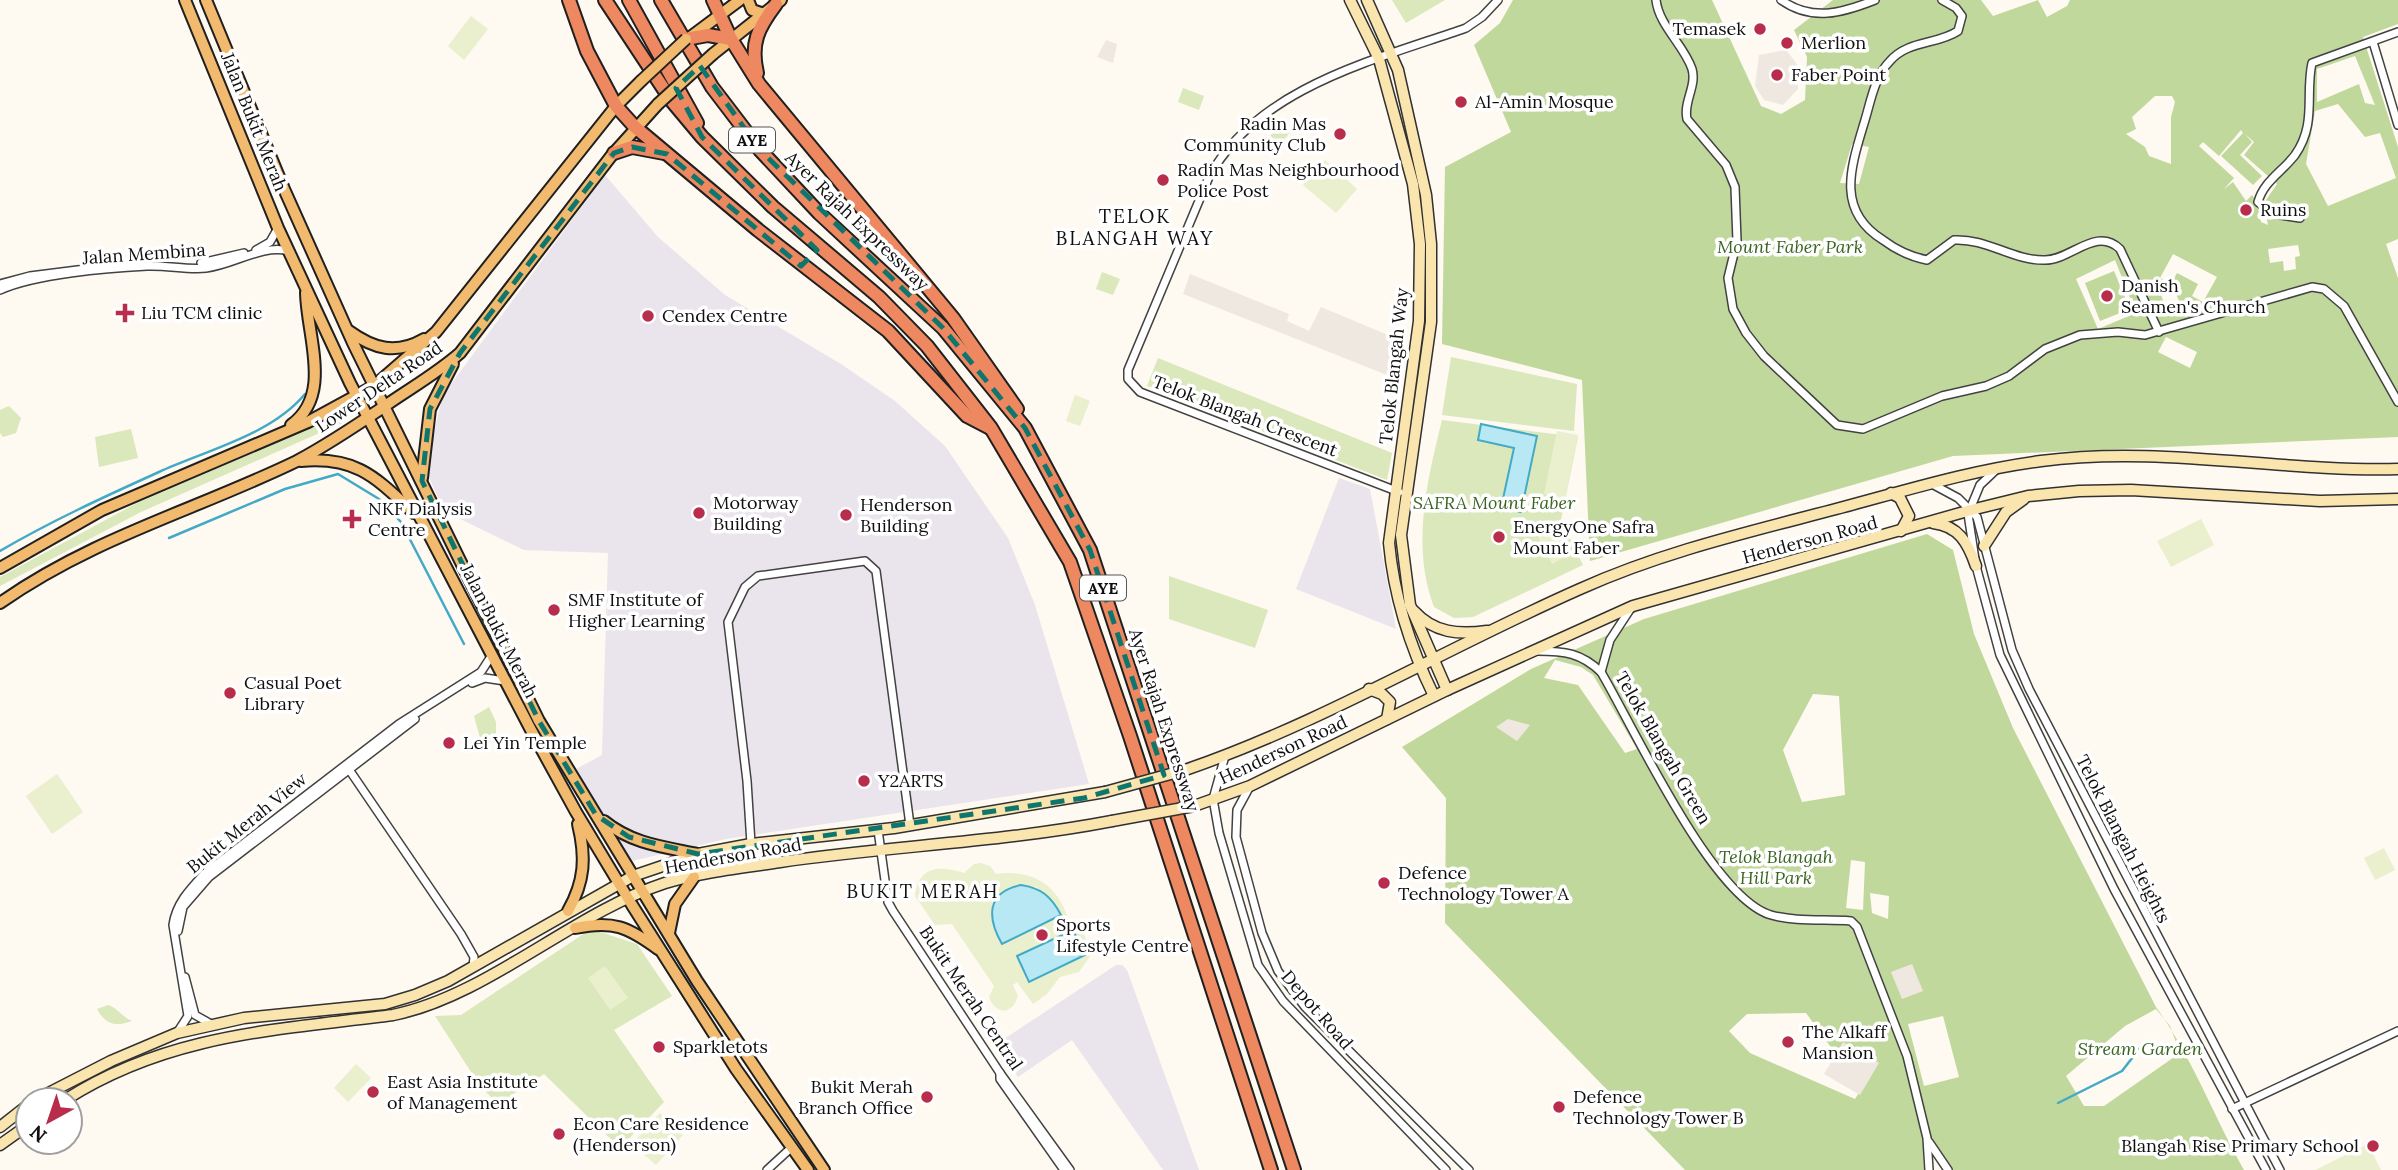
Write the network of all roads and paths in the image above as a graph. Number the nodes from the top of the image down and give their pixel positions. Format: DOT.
graph roads {
  1 [pos="185,0"];
  2 [pos="206,0"];
  3 [pos="569,0"];
  4 [pos="605,0"];
  5 [pos="629,0"];
  6 [pos="661,0"];
  7 [pos="713,0"];
  8 [pos="740,0"];
  9 [pos="748,0"];
  10 [pos="1350,0"];
  11 [pos="1367,0"];
  12 [pos="1497,0"];
  13 [pos="1657,0"];
  14 [pos="1781,0"];
  15 [pos="1875,0"];
  16 [pos="1942,0"];
  17 [pos="779,2"];
  18 [pos="764,14"];
  19 [pos="719,15"];
  20 [pos="2398,32"];
  21 [pos="692,36"];
  22 [pos="731,39"];
  23 [pos="2373,42"];
  24 [pos="1393,54"];
  25 [pos="1379,59"];
  26 [pos="759,84"];
  27 [pos="616,106"];
  28 [pos="2398,125"];
  29 [pos="635,127"];
  30 [pos="702,136"];
  31 [pos="667,154"];
  32 [pos="612,155"];
  33 [pos="2300,218"];
  34 [pos="278,228"];
  35 [pos="289,251"];
  36 [pos="0,284"];
  37 [pos="306,288"];
  38 [pos="0,290"];
  39 [pos="347,330"];
  40 [pos="2159,331"];
  41 [pos="436,332"];
  42 [pos="460,352"];
  43 [pos="374,386"];
  44 [pos="357,397"];
  45 [pos="2398,402"];
  46 [pos="384,406"];
  47 [pos="369,418"];
  48 [pos="990,428"];
  49 [pos="1025,428"];
  50 [pos="284,431"];
  51 [pos="295,461"];
  52 [pos="1999,467"];
  53 [pos="2398,469"];
  54 [pos="422,481"];
  55 [pos="1931,484"];
  56 [pos="1395,491"];
  57 [pos="1891,493"];
  58 [pos="1406,494"];
  59 [pos="2028,496"];
  60 [pos="2398,499"];
  61 [pos="1971,510"];
  62 [pos="419,518"];
  63 [pos="1928,523"];
  64 [pos="1901,531"];
  65 [pos="1984,546"];
  66 [pos="1976,566"];
  67 [pos="0,568"];
  68 [pos="0,603"];
  69 [pos="1410,606"];
  70 [pos="1633,606"];
  71 [pos="1494,630"];
  72 [pos="1533,651"];
  73 [pos="492,655"];
  74 [pos="1433,661"];
  75 [pos="1420,667"];
  76 [pos="1601,673"];
  77 [pos="505,681"];
  78 [pos="1369,689"];
  79 [pos="1447,690"];
  80 [pos="1434,696"];
  81 [pos="1387,719"];
  82 [pos="1225,756"];
  83 [pos="349,766"];
  84 [pos="1250,786"];
  85 [pos="1213,799"];
  86 [pos="576,812"];
  87 [pos="596,815"];
  88 [pos="910,825"];
  89 [pos="878,830"];
  90 [pos="751,844"];
  91 [pos="880,849"];
  92 [pos="698,854"];
  93 [pos="633,876"];
  94 [pos="694,877"];
  95 [pos="619,884"];
  96 [pos="642,891"];
  97 [pos="628,897"];
  98 [pos="568,911"];
  99 [pos="575,928"];
  100 [pos="670,936"];
  101 [pos="663,953"];
  102 [pos="487,959"];
  103 [pos="473,967"];
  104 [pos="211,1024"];
  105 [pos="2398,1031"];
  106 [pos="177,1034"];
  107 [pos="1000,1076"];
  108 [pos="62,1086"];
  109 [pos="84,1089"];
  110 [pos="2243,1103"];
  111 [pos="2232,1109"];
  112 [pos="14,1116"];
  113 [pos="0,1127"];
  114 [pos="1927,1138"];
  115 [pos="792,1147"];
  116 [pos="767,1170"];
  117 [pos="808,1170"];
  118 [pos="824,1170"];
  119 [pos="1064,1170"];
  120 [pos="1070,1170"];
  121 [pos="1271,1170"];
  122 [pos="1294,1170"];
  123 [pos="1446,1170"];
  124 [pos="1469,1170"];
  125 [pos="1929,1170"];
  126 [pos="1948,1170"];
  127 [pos="2266,1170"];
  128 [pos="2280,1170"];
  1 -- 34 [label="main road, Jalan Bukit Merah"];
  2 -- 39 [label="main road, Jalan Bukit Merah"];
  3 -- 27 [label="highway"];
  4 -- 30 [label="highway, AYE"];
  5 -- 30 [label="highway"];
  6 -- 49 [label="highway, Ayer Rajah Expressway / AYE"];
  7 -- 19 [label="highway"];
  8 -- 19 [label="main road, Lower Delta Road"];
  9 -- 18 [label="main road"];
  10 -- 25 [label="main road, Telok Blangah Way"];
  11 -- 24 [label="main road, Telok Blangah Way"];
  12 -- 24 [label="street"];
  13 -- 40 [label="street"];
  14 -- 15 [label="street"];
  16 -- 40 [label="street"];
  17 -- 18 [label="main road, Lower Delta Road"];
  17 -- 26 [label="highway"];
  18 -- 22 [label="main road, Lower Delta Road"];
  19 -- 21 [label="main road, Lower Delta Road"];
  19 -- 22 [label="highway"];
  20 -- 23 [label="street"];
  21 -- 22 [label="highway"];
  21 -- 27 [label="main road, Lower Delta Road, bridge"];
  22 -- 26 [label="highway"];
  22 -- 29 [label="main road, Lower Delta Road, bridge"];
  23 -- 28 [label="street"];
  23 -- 33 [label="street"];
  24 -- 25 [label="street"];
  24 -- 58 [label="main road, Telok Blangah Way"];
  25 -- 56 [label="main road, Telok Blangah Way"];
  25 -- 56 [label="street, Telok Blangah Crescent"];
  26 -- 49 [label="highway"];
  27 -- 29 [label="highway"];
  27 -- 41 [label="main road, Lower Delta Road"];
  29 -- 31 [label="highway"];
  29 -- 32 [label="main road, Lower Delta Road"];
  30 -- 48 [label="highway, AYE"];
  31 -- 32 [label="highway"];
  31 -- 48 [label="highway"];
  32 -- 42 [label="main road, Lower Delta Road"];
  34 -- 35 [label="main road, Jalan Bukit Merah"];
  34 -- 36 [label="street, Jalan Membina"];
  35 -- 37 [label="main road, Jalan Bukit Merah"];
  35 -- 38 [label="street, Jalan Membina"];
  37 -- 44 [label="main road, Jalan Bukit Merah"];
  37 -- 50 [label="main road"];
  39 -- 41 [label="main road"];
  39 -- 43 [label="main road, Jalan Bukit Merah"];
  40 -- 45 [label="street"];
  41 -- 43 [label="main road, Lower Delta Road"];
  42 -- 46 [label="main road, Lower Delta Road"];
  42 -- 54 [label="main road"];
  43 -- 44 [label="main road, Lower Delta Road"];
  43 -- 46 [label="main road, Jalan Bukit Merah"];
  44 -- 47 [label="main road, Jalan Bukit Merah"];
  44 -- 50 [label="main road, Lower Delta Road"];
  46 -- 47 [label="main road, Lower Delta Road"];
  46 -- 54 [label="main road, Jalan Bukit Merah"];
  47 -- 51 [label="main road, Lower Delta Road"];
  47 -- 62 [label="main road, Jalan Bukit Merah"];
  48 -- 121 [label="highway, AYE"];
  49 -- 122 [label="highway, Ayer Rajah Expressway / AYE"];
  50 -- 67 [label="main road, Lower Delta Road"];
  51 -- 62 [label="main road"];
  51 -- 68 [label="main road, Lower Delta Road"];
  52 -- 53 [label="main road, Henderson Road"];
  52 -- 55 [label="main road, Henderson Road"];
  52 -- 61 [label="street, Telok Blangah Heights"];
  54 -- 87 [label="main road, Jalan Bukit Merah"];
  55 -- 57 [label="main road, Henderson Road"];
  55 -- 61 [label="street"];
  56 -- 58 [label="street, Telok Blangah Crescent"];
  56 -- 75 [label="main road, Telok Blangah Way"];
  57 -- 64 [label="main road"];
  57 -- 71 [label="main road, Henderson Road"];
  58 -- 69 [label="main road, Telok Blangah Way"];
  59 -- 60 [label="main road, Henderson Road"];
  59 -- 61 [label="main road, Henderson Road"];
  59 -- 65 [label="main road"];
  61 -- 63 [label="main road, Henderson Road"];
  61 -- 65 [label="street, Telok Blangah Heights"];
  61 -- 66 [label="street, Telok Blangah Heights"];
  62 -- 73 [label="main road, Jalan Bukit Merah"];
  63 -- 64 [label="main road, Henderson Road"];
  63 -- 66 [label="main road"];
  64 -- 70 [label="main road, Henderson Road"];
  65 -- 110 [label="street, Telok Blangah Heights"];
  66 -- 111 [label="street, Telok Blangah Heights"];
  69 -- 71 [label="main road"];
  69 -- 74 [label="main road, Telok Blangah Way"];
  70 -- 72 [label="main road, Henderson Road"];
  70 -- 76 [label="street, Telok Blangah Green"];
  71 -- 74 [label="main road, Henderson Road"];
  72 -- 76 [label="street, Telok Blangah Green"];
  72 -- 79 [label="main road, Henderson Road"];
  73 -- 77 [label="main road, Jalan Bukit Merah"];
  73 -- 83 [label="street, Bukit Merah View"];
  74 -- 75 [label="main road, Henderson Road"];
  74 -- 79 [label="main road, Telok Blangah Way"];
  75 -- 78 [label="main road, Henderson Road"];
  75 -- 80 [label="main road, Telok Blangah Way"];
  76 -- 114 [label="street, Telok Blangah Green"];
  77 -- 83 [label="street, Bukit Merah View"];
  77 -- 86 [label="main road, Jalan Bukit Merah"];
  78 -- 81 [label="main road"];
  78 -- 82 [label="main road, Henderson Road"];
  79 -- 80 [label="main road, Henderson Road"];
  80 -- 81 [label="main road, Henderson Road"];
  81 -- 84 [label="main road, Henderson Road"];
  82 -- 85 [label="street, Depot Road"];
  82 -- 88 [label="main road, Henderson Road, bridge"];
  83 -- 102 [label="street"];
  83 -- 103 [label="street"];
  83 -- 104 [label="street, Bukit Merah View"];
  83 -- 106 [label="street, Bukit Merah View"];
  84 -- 85 [label="main road, Henderson Road"];
  84 -- 124 [label="street, Depot Road"];
  85 -- 91 [label="main road, Henderson Road, bridge"];
  85 -- 123 [label="street, Depot Road"];
  86 -- 95 [label="main road, Jalan Bukit Merah"];
  86 -- 98 [label="main road"];
  87 -- 92 [label="main road"];
  87 -- 93 [label="main road, Jalan Bukit Merah"];
  88 -- 89 [label="main road, Henderson Road"];
  88 -- 90 [label="street, Henderson Road"];
  89 -- 90 [label="main road, Henderson Road"];
  89 -- 91 [label="street, Bukit Merah Central"];
  90 -- 92 [label="main road, Henderson Road"];
  91 -- 94 [label="main road, Henderson Road"];
  91 -- 107 [label="street, Bukit Merah Central"];
  92 -- 93 [label="main road, Henderson Road"];
  93 -- 95 [label="main road, Henderson Road"];
  93 -- 96 [label="main road, Jalan Bukit Merah"];
  94 -- 96 [label="main road, Henderson Road"];
  94 -- 100 [label="main road"];
  95 -- 97 [label="main road, Jalan Bukit Merah"];
  95 -- 98 [label="main road, Henderson Road"];
  96 -- 97 [label="main road, Henderson Road"];
  96 -- 100 [label="main road, Jalan Bukit Merah"];
  97 -- 99 [label="main road, Henderson Road"];
  97 -- 101 [label="main road, Jalan Bukit Merah"];
  98 -- 102 [label="main road, Henderson Road"];
  99 -- 101 [label="main road"];
  99 -- 109 [label="main road, Henderson Road"];
  100 -- 118 [label="main road, Jalan Bukit Merah"];
  101 -- 115 [label="main road, Jalan Bukit Merah"];
  102 -- 103 [label="main road, Henderson Road"];
  103 -- 104 [label="main road, Henderson Road"];
  104 -- 106 [label="main road, Henderson Road"];
  105 -- 110 [label="street"];
  106 -- 108 [label="main road, Henderson Road"];
  107 -- 119 [label="street, Bukit Merah Central"];
  107 -- 120 [label="street, Bukit Merah Central"];
  110 -- 111 [label="street"];
  110 -- 128 [label="street, Telok Blangah Heights"];
  111 -- 127 [label="street, Telok Blangah Heights"];
  112 -- 113 [label="main road"];
  114 -- 125 [label="street, Telok Blangah Green"];
  114 -- 126 [label="street, Telok Blangah Green"];
  115 -- 116 [label="street"];
  115 -- 117 [label="main road, Jalan Bukit Merah"];
}
